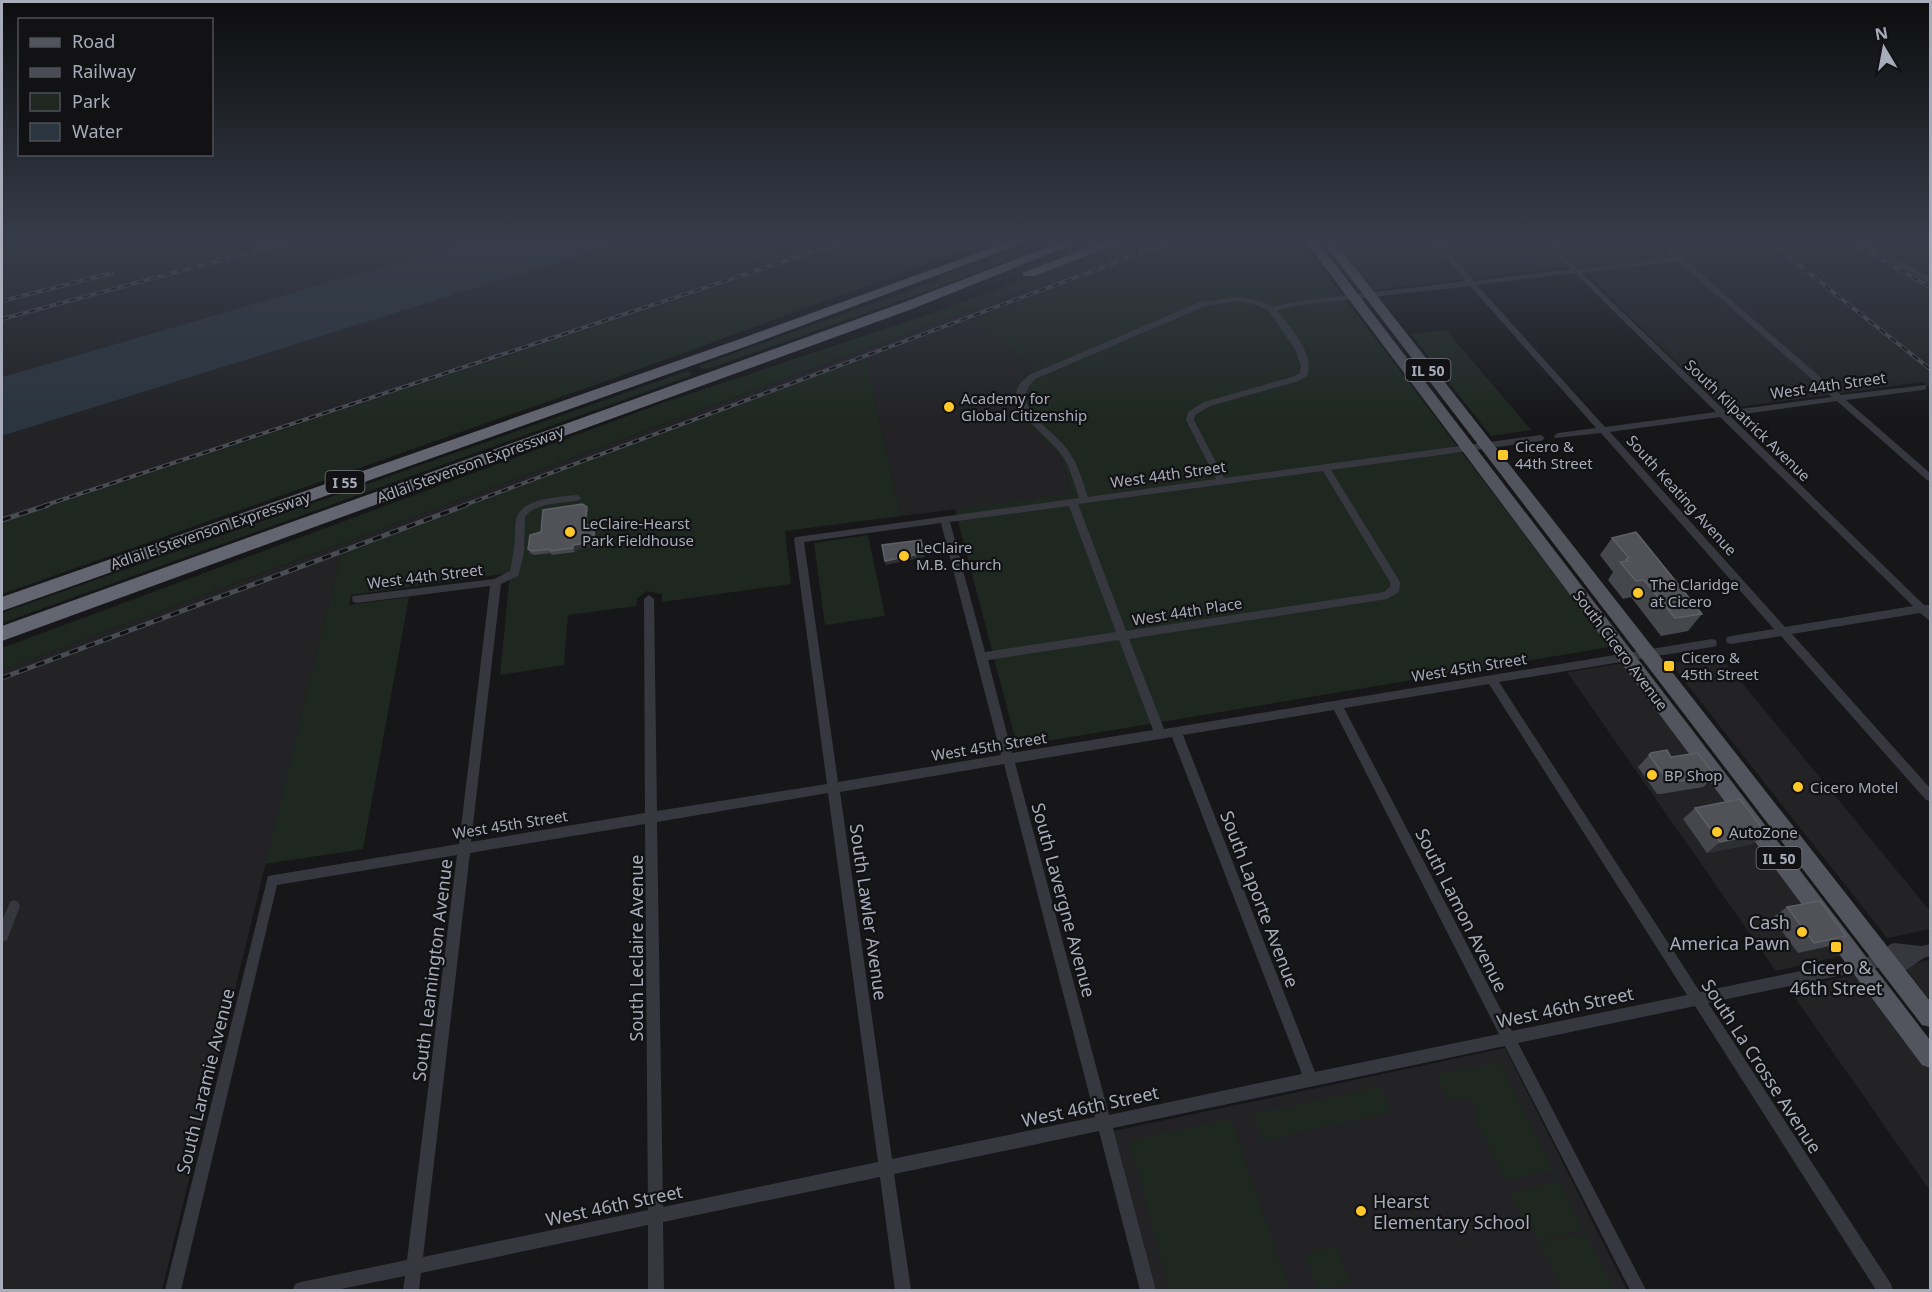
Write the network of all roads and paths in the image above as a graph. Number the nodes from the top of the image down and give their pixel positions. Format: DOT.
graph roads {
  1 [pos="839,302"];
  2 [pos="854,302"];
  3 [pos="917,302"];
  4 [pos="949,302"];
  5 [pos="1215,302"];
  6 [pos="1254,302"];
  7 [pos="1317,302"];
  8 [pos="1357,302"];
  9 [pos="1375,302"];
  10 [pos="1490,302"];
  11 [pos="1609,302"];
  12 [pos="1730,302"];
  13 [pos="1272,309"];
  14 [pos="745,342"];
  15 [pos="770,356"];
  16 [pos="1923,387"];
  17 [pos="1839,398"];
  18 [pos="1723,414"];
  19 [pos="1605,430"];
  20 [pos="1558,436"];
  21 [pos="1541,438"];
  22 [pos="1486,445"];
  23 [pos="1468,448"];
  24 [pos="1325,467"];
  25 [pos="1930,478"];
  26 [pos="1222,482"];
  27 [pos="577,498"];
  28 [pos="1084,500"];
  29 [pos="1072,502"];
  30 [pos="945,519"];
  31 [pos="799,539"];
  32 [pos="184,568"];
  33 [pos="496,582"];
  34 [pos="357,599"];
  35 [pos="649,602"];
  36 [pos="2,604"];
  37 [pos="1926,608"];
  38 [pos="1930,617"];
  39 [pos="1783,632"];
  40 [pos="2,634"];
  41 [pos="1123,636"];
  42 [pos="1731,640"];
  43 [pos="2,643"];
  44 [pos="1712,643"];
  45 [pos="1649,654"];
  46 [pos="982,657"];
  47 [pos="1627,657"];
  48 [pos="1492,680"];
  49 [pos="1337,705"];
  50 [pos="1176,732"];
  51 [pos="1160,734"];
  52 [pos="1008,759"];
  53 [pos="833,788"];
  54 [pos="1930,796"];
  55 [pos="653,818"];
  56 [pos="464,849"];
  57 [pos="272,880"];
  58 [pos="14,906"];
  59 [pos="2,936"];
  60 [pos="1926,951"];
  61 [pos="1886,960"];
  62 [pos="1860,965"];
  63 [pos="1697,999"];
  64 [pos="1930,1017"];
  65 [pos="1508,1038"];
  66 [pos="1930,1058"];
  67 [pos="1311,1080"];
  68 [pos="1104,1123"];
  69 [pos="885,1168"];
  70 [pos="655,1216"];
  71 [pos="414,1267"];
  72 [pos="172,1290"];
  73 [pos="301,1290"];
  74 [pos="411,1290"];
  75 [pos="656,1290"];
  76 [pos="903,1290"];
  77 [pos="1148,1290"];
  78 [pos="1638,1290"];
  79 [pos="1885,1290"];
  1 -- 14 [label="highway"];
  2 -- 14 [label="highway, I 55"];
  3 -- 15 [label="highway, I 55"];
  4 -- 15 [label="highway"];
  5 -- 28 [label="street"];
  6 -- 13 [label="street"];
  7 -- 13 [label="street"];
  8 -- 23 [label="main road, South Cicero Avenue / IL 50"];
  9 -- 22 [label="main road, South Cicero Avenue / IL 50"];
  10 -- 19 [label="street, South Keating Avenue"];
  11 -- 18 [label="street, South Kilpatrick Avenue"];
  12 -- 17 [label="street"];
  13 -- 26 [label="street"];
  14 -- 36 [label="highway, Adlai E Stevenson Expressway / I 55"];
  15 -- 32 [label="highway, Adlai Stevenson Expressway / I 55"];
  16 -- 17 [label="street, West 44th Street"];
  17 -- 18 [label="street, West 44th Street"];
  17 -- 25 [label="street"];
  18 -- 19 [label="street, West 44th Street"];
  18 -- 37 [label="street, South Kilpatrick Avenue"];
  19 -- 20 [label="street, West 44th Street"];
  19 -- 39 [label="street, South Keating Avenue"];
  21 -- 22 [label="street, West 44th Street"];
  22 -- 23 [label="street, West 44th Street"];
  22 -- 45 [label="main road, South Cicero Avenue / IL 50"];
  23 -- 24 [label="street, West 44th Street"];
  23 -- 47 [label="main road, South Cicero Avenue / IL 50"];
  24 -- 26 [label="street, West 44th Street"];
  24 -- 41 [label="street, West 44th Place"];
  26 -- 28 [label="street, West 44th Street"];
  27 -- 33 [label="street"];
  28 -- 29 [label="street, West 44th Street"];
  29 -- 30 [label="street, West 44th Street"];
  29 -- 41 [label="street"];
  30 -- 31 [label="street, West 44th Street"];
  30 -- 46 [label="street, South Lavergne Avenue"];
  31 -- 53 [label="street, South Lawler Avenue"];
  32 -- 40 [label="highway, Adlai Stevenson Expressway / I 55"];
  32 -- 43 [label="highway"];
  33 -- 34 [label="street, West 44th Street"];
  33 -- 56 [label="street, South Leamington Avenue"];
  35 -- 55 [label="street, South Leclaire Avenue"];
  37 -- 38 [label="street, South Kilpatrick Avenue"];
  37 -- 39 [label="street"];
  39 -- 42 [label="street"];
  39 -- 54 [label="street, South Keating Avenue"];
  41 -- 46 [label="street, West 44th Place"];
  41 -- 51 [label="street"];
  44 -- 45 [label="street, West 45th Street"];
  45 -- 47 [label="street, West 45th Street"];
  45 -- 61 [label="main road, South Cicero Avenue / IL 50"];
  46 -- 52 [label="street, South Lavergne Avenue"];
  47 -- 48 [label="street, West 45th Street"];
  47 -- 62 [label="main road, South Cicero Avenue / IL 50"];
  48 -- 49 [label="street, West 45th Street"];
  48 -- 63 [label="street, South La Crosse Avenue"];
  49 -- 50 [label="street, West 45th Street"];
  49 -- 65 [label="street, South Lamon Avenue"];
  50 -- 51 [label="street, West 45th Street"];
  50 -- 67 [label="street, South Laporte Avenue"];
  51 -- 52 [label="street, West 45th Street"];
  52 -- 53 [label="street, West 45th Street"];
  52 -- 68 [label="street, South Lavergne Avenue"];
  53 -- 55 [label="street, West 45th Street"];
  53 -- 69 [label="street, South Lawler Avenue"];
  55 -- 56 [label="street, West 45th Street"];
  55 -- 70 [label="street, South Leclaire Avenue"];
  56 -- 57 [label="street, West 45th Street"];
  56 -- 71 [label="street, South Leamington Avenue"];
  57 -- 72 [label="street, South Laramie Avenue"];
  58 -- 59 [label="street"];
  60 -- 61 [label="street, West 46th Street"];
  61 -- 62 [label="street, West 46th Street"];
  61 -- 64 [label="main road, South Cicero Avenue / IL 50"];
  62 -- 63 [label="street, West 46th Street"];
  62 -- 66 [label="main road, South Cicero Avenue / IL 50"];
  63 -- 65 [label="street, West 46th Street"];
  63 -- 79 [label="street, South La Crosse Avenue"];
  65 -- 67 [label="street, West 46th Street"];
  65 -- 78 [label="street, South Lamon Avenue"];
  67 -- 68 [label="street, West 46th Street"];
  68 -- 69 [label="street, West 46th Street"];
  68 -- 77 [label="street, South Lavergne Avenue"];
  69 -- 70 [label="street, West 46th Street"];
  69 -- 76 [label="street, South Lawler Avenue"];
  70 -- 71 [label="street, West 46th Street"];
  70 -- 75 [label="street, South Leclaire Avenue"];
  71 -- 73 [label="street, West 46th Street"];
  71 -- 74 [label="street, South Leamington Avenue"];
}
